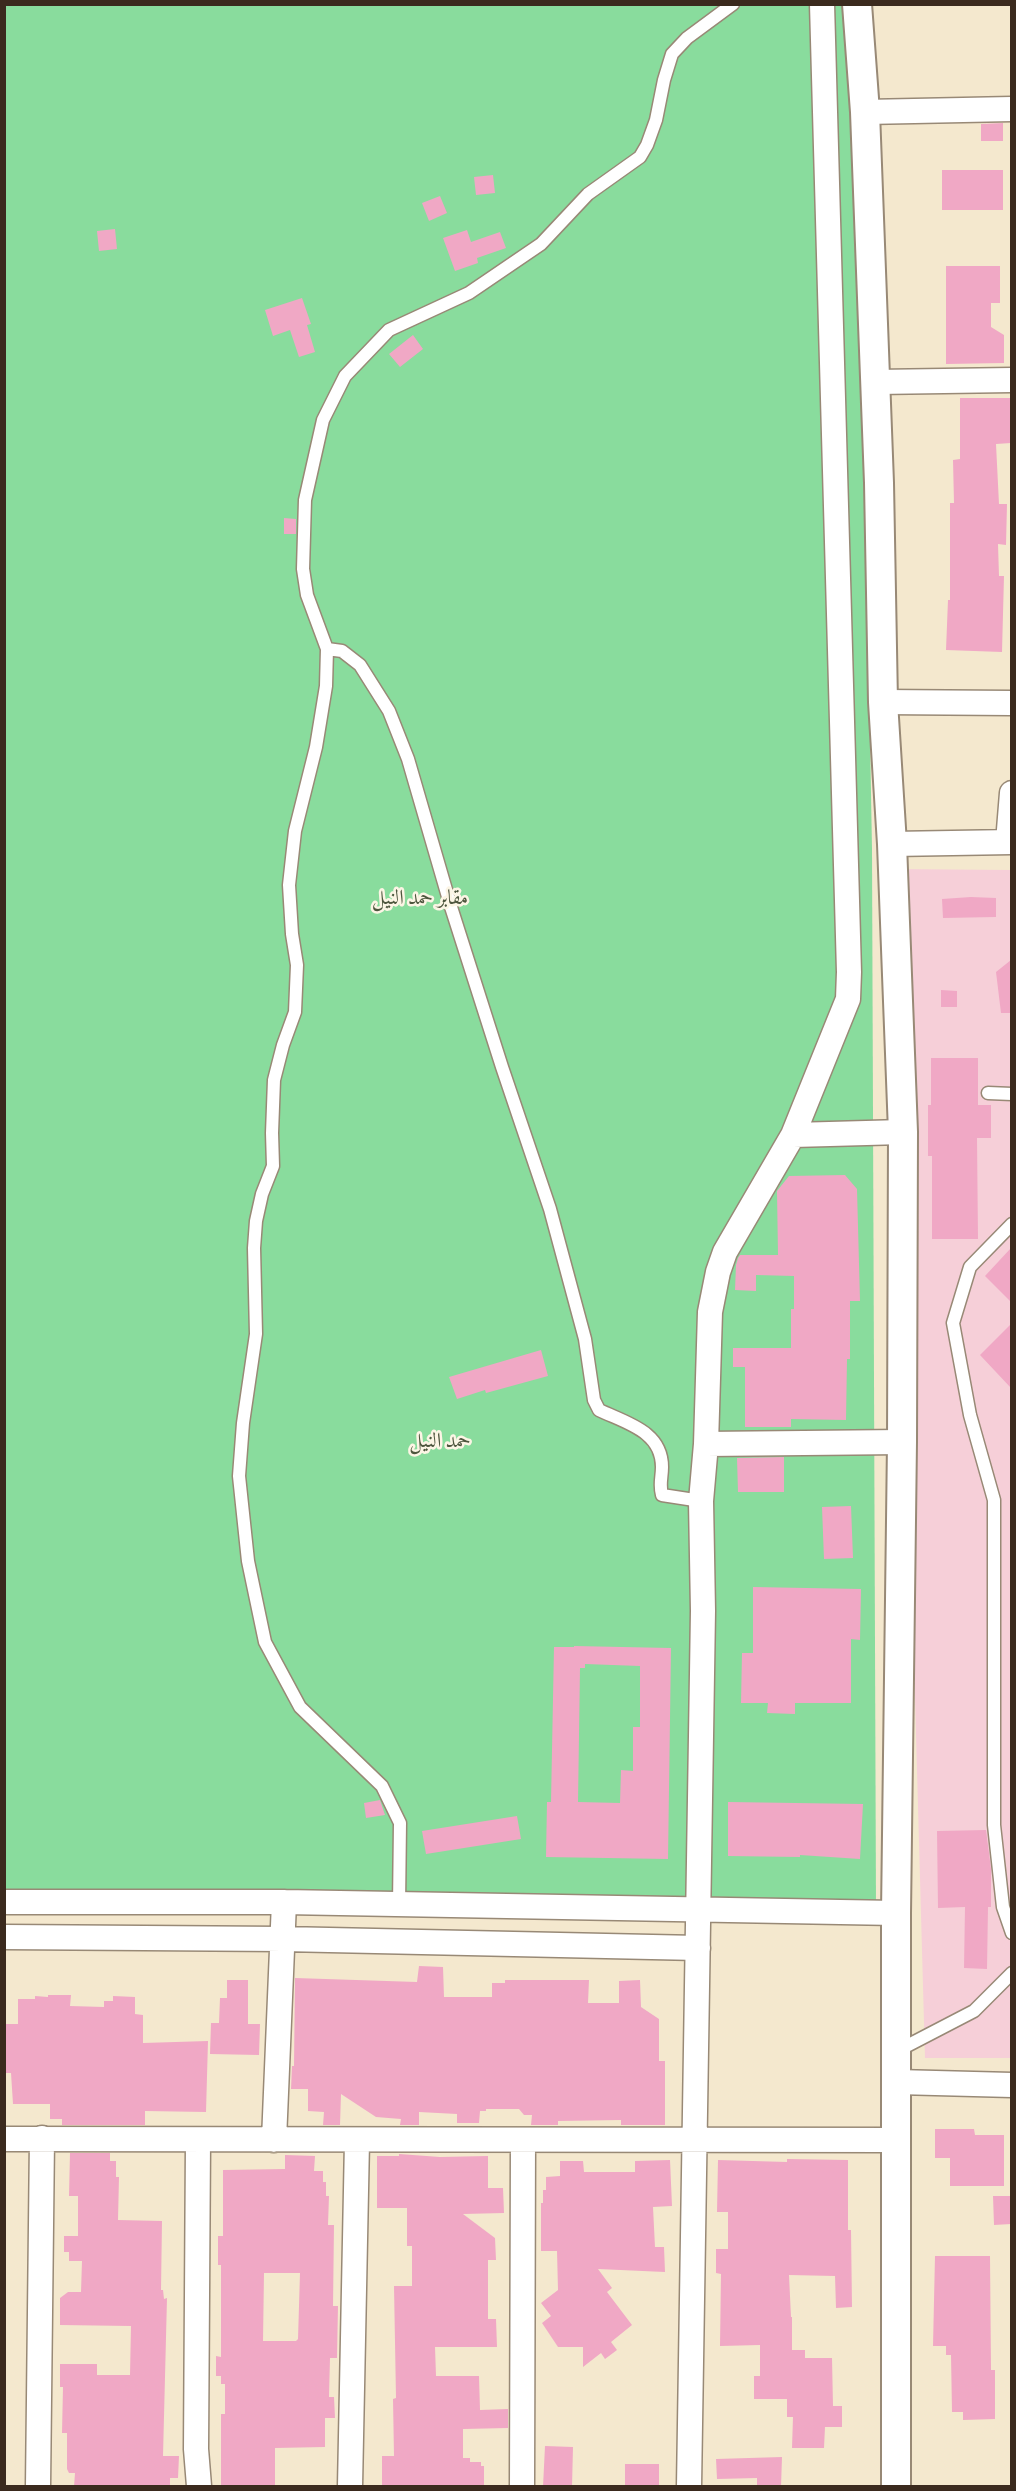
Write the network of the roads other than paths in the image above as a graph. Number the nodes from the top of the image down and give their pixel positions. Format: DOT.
graph roads {
  1 [pos="733,4"];
  2 [pos="822,4"];
  3 [pos="857,4"];
  4 [pos="1011,109"];
  5 [pos="865,112"];
  6 [pos="1011,380"];
  7 [pos="876,382"];
  8 [pos="327,649"];
  9 [pos="883,702"];
  10 [pos="1011,703"];
  11 [pos="1011,793"];
  12 [pos="1010,842"];
  13 [pos="892,844"];
  14 [pos="988,1093"];
  15 [pos="1011,1094"];
  16 [pos="903,1132"];
  17 [pos="793,1135"];
  18 [pos="1011,1224"];
  19 [pos="902,1442"];
  20 [pos="706,1444"];
  21 [pos="701,1501"];
  22 [pos="4,1902"];
  23 [pos="284,1902"];
  24 [pos="399,1905"];
  25 [pos="698,1910"];
  26 [pos="896,1913"];
  27 [pos="1011,1934"];
  28 [pos="4,1937"];
  29 [pos="283,1939"];
  30 [pos="698,1948"];
  31 [pos="1011,1973"];
  32 [pos="897,2051"];
  33 [pos="897,2082"];
  34 [pos="1011,2085"];
  35 [pos="4,2139"];
  36 [pos="42,2139"];
  37 [pos="274,2140"];
  38 [pos="357,2140"];
  39 [pos="523,2140"];
  40 [pos="694,2140"];
  41 [pos="897,2140"];
  42 [pos="198,2141"];
  43 [pos="38,2487"];
  44 [pos="199,2487"];
  45 [pos="350,2487"];
  46 [pos="522,2487"];
  47 [pos="688,2487"];
  48 [pos="896,2487"];
  1 -- 8 [label="lane"];
  2 -- 17 [label="street"];
  3 -- 5 [label="street"];
  4 -- 5 [label="street"];
  5 -- 7 [label="street"];
  6 -- 7 [label="street"];
  7 -- 9 [label="street"];
  8 -- 21 [label="lane"];
  8 -- 24 [label="lane"];
  9 -- 10 [label="street"];
  9 -- 13 [label="street"];
  11 -- 12 [label="street"];
  12 -- 13 [label="street"];
  13 -- 16 [label="street"];
  14 -- 15 [label="lane"];
  16 -- 17 [label="street"];
  16 -- 19 [label="street"];
  17 -- 20 [label="street"];
  18 -- 27 [label="lane"];
  19 -- 20 [label="street"];
  19 -- 26 [label="street"];
  20 -- 21 [label="street"];
  21 -- 25 [label="street"];
  22 -- 23 [label="street"];
  23 -- 24 [label="street"];
  23 -- 29 [label="street"];
  24 -- 25 [label="street"];
  25 -- 26 [label="street"];
  25 -- 30 [label="street"];
  26 -- 32 [label="street"];
  28 -- 29 [label="street"];
  29 -- 30 [label="street"];
  29 -- 37 [label="street"];
  30 -- 40 [label="street"];
  31 -- 32 [label="lane"];
  32 -- 33 [label="street"];
  33 -- 34 [label="street"];
  33 -- 41 [label="street"];
  35 -- 36 [label="street"];
  36 -- 42 [label="street"];
  36 -- 43 [label="street"];
  37 -- 38 [label="street"];
  37 -- 42 [label="street"];
  38 -- 39 [label="street"];
  38 -- 45 [label="street"];
  39 -- 40 [label="street"];
  39 -- 46 [label="street"];
  40 -- 41 [label="street"];
  40 -- 47 [label="street"];
  41 -- 48 [label="street"];
  42 -- 44 [label="street"];
}
